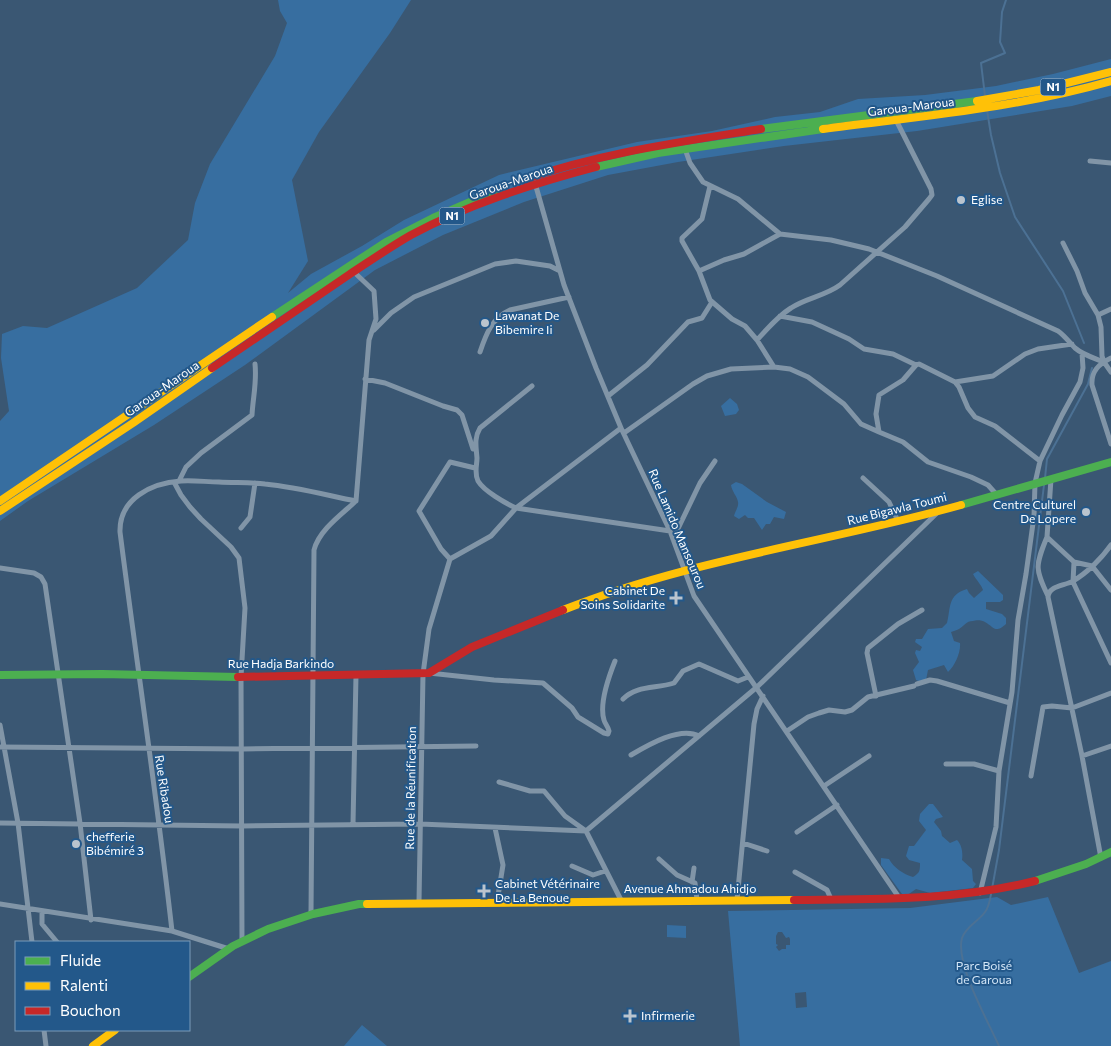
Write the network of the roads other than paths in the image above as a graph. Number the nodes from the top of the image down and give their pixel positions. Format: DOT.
graph roads {
  1 [pos="1111,72"];
  2 [pos="1111,80"];
  3 [pos="994,104"];
  4 [pos="979,106"];
  5 [pos="896,120"];
  6 [pos="685,149"];
  7 [pos="1090,161"];
  8 [pos="1111,163"];
  9 [pos="535,184"];
  10 [pos="710,186"];
  11 [pos="780,234"];
  12 [pos="1063,243"];
  13 [pos="877,252"];
  14 [pos="560,271"];
  15 [pos="699,271"];
  16 [pos="354,273"];
  17 [pos="569,297"];
  18 [pos="712,302"];
  19 [pos="1111,309"];
  20 [pos="1098,315"];
  21 [pos="780,316"];
  22 [pos="371,332"];
  23 [pos="757,340"];
  24 [pos="1072,344"];
  25 [pos="480,352"];
  26 [pos="1082,353"];
  27 [pos="1111,358"];
  28 [pos="1104,362"];
  29 [pos="255,364"];
  30 [pos="916,365"];
  31 [pos="774,367"];
  32 [pos="1111,372"];
  33 [pos="365,380"];
  34 [pos="954,382"];
  35 [pos="532,386"];
  36 [pos="608,396"];
  37 [pos="623,430"];
  38 [pos="879,432"];
  39 [pos="1111,444"];
  40 [pos="477,459"];
  41 [pos="715,461"];
  42 [pos="1040,461"];
  43 [pos="1110,465"];
  44 [pos="475,468"];
  45 [pos="864,478"];
  46 [pos="1049,480"];
  47 [pos="176,481"];
  48 [pos="1036,483"];
  49 [pos="256,484"];
  50 [pos="996,494"];
  51 [pos="0,501"];
  52 [pos="356,501"];
  53 [pos="516,508"];
  54 [pos="0,511"];
  55 [pos="939,511"];
  56 [pos="898,521"];
  57 [pos="241,528"];
  58 [pos="670,531"];
  59 [pos="1047,537"];
  60 [pos="673,539"];
  61 [pos="1111,546"];
  62 [pos="450,558"];
  63 [pos="1074,562"];
  64 [pos="1092,566"];
  65 [pos="0,568"];
  66 [pos="686,570"];
  67 [pos="1073,582"];
  68 [pos="1111,590"];
  69 [pos="1048,597"];
  70 [pos="922,610"];
  71 [pos="615,661"];
  72 [pos="1111,663"];
  73 [pos="426,673"];
  74 [pos="58,674"];
  75 [pos="0,675"];
  76 [pos="139,675"];
  77 [pos="356,675"];
  78 [pos="242,676"];
  79 [pos="312,676"];
  80 [pos="748,677"];
  81 [pos="757,686"];
  82 [pos="1111,693"];
  83 [pos="763,696"];
  84 [pos="876,696"];
  85 [pos="622,699"];
  86 [pos="1010,703"];
  87 [pos="1072,708"];
  88 [pos="0,725"];
  89 [pos="787,731"];
  90 [pos="699,736"];
  91 [pos="1,746"];
  92 [pos="421,746"];
  93 [pos="476,746"];
  94 [pos="1111,746"];
  95 [pos="68,748"];
  96 [pos="355,748"];
  97 [pos="148,749"];
  98 [pos="313,749"];
  99 [pos="243,750"];
  100 [pos="631,755"];
  101 [pos="869,756"];
  102 [pos="1082,756"];
  103 [pos="946,764"];
  104 [pos="999,771"];
  105 [pos="1031,776"];
  106 [pos="499,782"];
  107 [pos="824,786"];
  108 [pos="837,805"];
  109 [pos="0,823"];
  110 [pos="80,823"];
  111 [pos="18,824"];
  112 [pos="160,824"];
  113 [pos="354,824"];
  114 [pos="420,824"];
  115 [pos="242,826"];
  116 [pos="311,826"];
  117 [pos="495,828"];
  118 [pos="586,831"];
  119 [pos="797,832"];
  120 [pos="743,843"];
  121 [pos="766,851"];
  122 [pos="1111,852"];
  123 [pos="1100,858"];
  124 [pos="659,859"];
  125 [pos="572,866"];
  126 [pos="694,868"];
  127 [pos="605,871"];
  128 [pos="795,872"];
  129 [pos="692,882"];
  130 [pos="982,893"];
  131 [pos="830,899"];
  132 [pos="900,899"];
  133 [pos="621,900"];
  134 [pos="697,900"];
  135 [pos="736,900"];
  136 [pos="419,902"];
  137 [pos="496,902"];
  138 [pos="0,904"];
  139 [pos="27,908"];
  140 [pos="42,911"];
  141 [pos="311,913"];
  142 [pos="91,920"];
  143 [pos="172,932"];
  144 [pos="32,941"];
  145 [pos="56,941"];
  146 [pos="242,941"];
  147 [pos="229,949"];
  148 [pos="190,976"];
  149 [pos="44,1031"];
  150 [pos="114,1031"];
  151 [pos="46,1046"];
  152 [pos="93,1046"];
  1 -- 3 [label="main road, Garoua-Maroua / N1"];
  2 -- 3 [label="main road, Garoua-Maroua / N1"];
  3 -- 4 [label="main road, Garoua-Maroua / N1"];
  4 -- 5 [label="main road, Garoua-Maroua / N1"];
  4 -- 51 [label="main road, Garoua-Maroua / N1"];
  5 -- 6 [label="main road, Garoua-Maroua / N1"];
  5 -- 13 [label="street"];
  6 -- 9 [label="main road, Garoua-Maroua / N1"];
  6 -- 10 [label="street"];
  7 -- 8 [label="street"];
  9 -- 14 [label="street, Rue Lamido Mansourou"];
  9 -- 16 [label="main road, Garoua-Maroua / N1"];
  10 -- 11 [label="street"];
  10 -- 15 [label="street"];
  11 -- 13 [label="street"];
  11 -- 15 [label="street"];
  12 -- 20 [label="street"];
  13 -- 21 [label="street"];
  13 -- 24 [label="street"];
  14 -- 17 [label="street, Rue Lamido Mansourou"];
  14 -- 22 [label="street"];
  15 -- 18 [label="street"];
  16 -- 22 [label="street"];
  16 -- 54 [label="main road, Garoua-Maroua / N1"];
  17 -- 25 [label="street"];
  17 -- 36 [label="street, Rue Lamido Mansourou"];
  18 -- 23 [label="street"];
  18 -- 36 [label="street"];
  19 -- 20 [label="street"];
  20 -- 28 [label="street"];
  21 -- 23 [label="street"];
  21 -- 30 [label="street"];
  22 -- 33 [label="street"];
  23 -- 31 [label="street"];
  24 -- 26 [label="street"];
  24 -- 34 [label="street"];
  26 -- 28 [label="street"];
  26 -- 42 [label="street"];
  27 -- 28 [label="street"];
  28 -- 32 [label="street"];
  28 -- 39 [label="street"];
  29 -- 47 [label="street"];
  30 -- 34 [label="street"];
  30 -- 38 [label="street"];
  31 -- 37 [label="street"];
  31 -- 38 [label="street"];
  33 -- 40 [label="street"];
  33 -- 52 [label="street"];
  34 -- 42 [label="street"];
  35 -- 40 [label="street"];
  36 -- 37 [label="street, Rue Lamido Mansourou"];
  37 -- 53 [label="street"];
  37 -- 58 [label="street, Rue Lamido Mansourou"];
  38 -- 50 [label="street"];
  40 -- 44 [label="street"];
  41 -- 60 [label="street"];
  42 -- 48 [label="street"];
  43 -- 46 [label="main road, Rue Bigawla Toumi"];
  44 -- 53 [label="street"];
  44 -- 62 [label="street"];
  45 -- 56 [label="street"];
  46 -- 48 [label="main road, Rue Bigawla Toumi"];
  46 -- 59 [label="street"];
  47 -- 49 [label="street, Rue Ribadou"];
  47 -- 76 [label="street, Rue Ribadou"];
  47 -- 78 [label="street"];
  48 -- 50 [label="main road, Rue Bigawla Toumi"];
  48 -- 86 [label="street"];
  49 -- 52 [label="street, Rue Ribadou"];
  49 -- 57 [label="street"];
  50 -- 55 [label="main road, Rue Bigawla Toumi"];
  52 -- 79 [label="street"];
  53 -- 58 [label="street"];
  53 -- 62 [label="street"];
  55 -- 56 [label="main road, Rue Bigawla Toumi"];
  55 -- 81 [label="street"];
  56 -- 66 [label="main road, Rue Bigawla Toumi"];
  58 -- 60 [label="street, Rue Lamido Mansourou"];
  59 -- 63 [label="street"];
  59 -- 69 [label="street"];
  60 -- 66 [label="street, Rue Lamido Mansourou"];
  61 -- 64 [label="street"];
  62 -- 73 [label="street, Rue de la Réunification"];
  63 -- 64 [label="street"];
  63 -- 67 [label="street"];
  64 -- 67 [label="street"];
  64 -- 68 [label="street"];
  65 -- 74 [label="street"];
  66 -- 73 [label="main road, Rue Bigawla Toumi"];
  66 -- 80 [label="street, Rue Lamido Mansourou"];
  67 -- 69 [label="street"];
  67 -- 72 [label="street"];
  69 -- 87 [label="street"];
  70 -- 84 [label="street"];
  71 -- 73 [label="street"];
  73 -- 77 [label="main road, Rue Hadja Barkindo"];
  73 -- 92 [label="street, Rue de la Réunification"];
  74 -- 75 [label="main road, Rue Hadja Barkindo"];
  74 -- 76 [label="main road, Rue Hadja Barkindo"];
  74 -- 95 [label="street"];
  76 -- 78 [label="main road, Rue Hadja Barkindo"];
  76 -- 97 [label="street, Rue Ribadou"];
  77 -- 79 [label="main road, Rue Hadja Barkindo"];
  77 -- 96 [label="street"];
  78 -- 79 [label="main road, Rue Hadja Barkindo"];
  78 -- 99 [label="street"];
  79 -- 98 [label="street"];
  80 -- 81 [label="street, Rue Lamido Mansourou"];
  80 -- 85 [label="street"];
  81 -- 83 [label="street, Rue Lamido Mansourou"];
  81 -- 90 [label="street"];
  82 -- 87 [label="street"];
  83 -- 89 [label="street, Rue Lamido Mansourou"];
  83 -- 120 [label="street"];
  84 -- 86 [label="street"];
  84 -- 89 [label="street"];
  86 -- 104 [label="street"];
  87 -- 102 [label="street"];
  87 -- 105 [label="street"];
  88 -- 91 [label="street"];
  89 -- 107 [label="street, Rue Lamido Mansourou"];
  90 -- 100 [label="street"];
  90 -- 118 [label="street"];
  91 -- 95 [label="street"];
  91 -- 111 [label="street"];
  92 -- 93 [label="street"];
  92 -- 96 [label="street"];
  92 -- 114 [label="street, Rue de la Réunification"];
  94 -- 102 [label="street"];
  95 -- 97 [label="street"];
  95 -- 110 [label="street"];
  96 -- 98 [label="street"];
  96 -- 113 [label="street"];
  97 -- 99 [label="street"];
  97 -- 112 [label="street, Rue Ribadou"];
  98 -- 99 [label="street"];
  98 -- 116 [label="street"];
  99 -- 115 [label="street"];
  101 -- 107 [label="street"];
  102 -- 123 [label="street"];
  103 -- 104 [label="street"];
  104 -- 130 [label="street"];
  106 -- 118 [label="street"];
  107 -- 108 [label="street, Rue Lamido Mansourou"];
  108 -- 119 [label="street"];
  108 -- 132 [label="street, Rue Lamido Mansourou"];
  109 -- 111 [label="street"];
  110 -- 111 [label="street"];
  110 -- 112 [label="street"];
  110 -- 142 [label="street"];
  111 -- 139 [label="street"];
  112 -- 115 [label="street"];
  112 -- 143 [label="street, Rue Ribadou"];
  113 -- 114 [label="street"];
  113 -- 116 [label="street"];
  114 -- 117 [label="street"];
  114 -- 136 [label="street, Rue de la Réunification"];
  115 -- 116 [label="street"];
  115 -- 146 [label="street"];
  116 -- 141 [label="street"];
  117 -- 118 [label="street"];
  117 -- 137 [label="street"];
  118 -- 127 [label="street"];
  120 -- 121 [label="street"];
  120 -- 135 [label="street"];
  122 -- 123 [label="main road, Avenue Ahmadou Ahidjo"];
  123 -- 130 [label="main road, Avenue Ahmadou Ahidjo"];
  124 -- 129 [label="street"];
  125 -- 127 [label="street"];
  126 -- 129 [label="street"];
  127 -- 133 [label="street"];
  128 -- 131 [label="street"];
  129 -- 134 [label="street"];
  130 -- 132 [label="main road, Avenue Ahmadou Ahidjo"];
  131 -- 132 [label="main road, Avenue Ahmadou Ahidjo"];
  131 -- 135 [label="main road, Avenue Ahmadou Ahidjo"];
  133 -- 134 [label="main road, Avenue Ahmadou Ahidjo"];
  133 -- 137 [label="main road, Avenue Ahmadou Ahidjo"];
  134 -- 135 [label="main road, Avenue Ahmadou Ahidjo"];
  136 -- 137 [label="main road, Avenue Ahmadou Ahidjo"];
  136 -- 141 [label="main road, Avenue Ahmadou Ahidjo"];
  138 -- 139 [label="street"];
  139 -- 140 [label="street"];
  139 -- 144 [label="street"];
  140 -- 142 [label="street"];
  140 -- 145 [label="street"];
  141 -- 146 [label="main road, Avenue Ahmadou Ahidjo"];
  142 -- 143 [label="street"];
  143 -- 147 [label="street"];
  146 -- 147 [label="main road, Avenue Ahmadou Ahidjo"];
  147 -- 148 [label="main road, Avenue Ahmadou Ahidjo"];
  149 -- 151 [label="street"];
  150 -- 152 [label="main road"];
}
